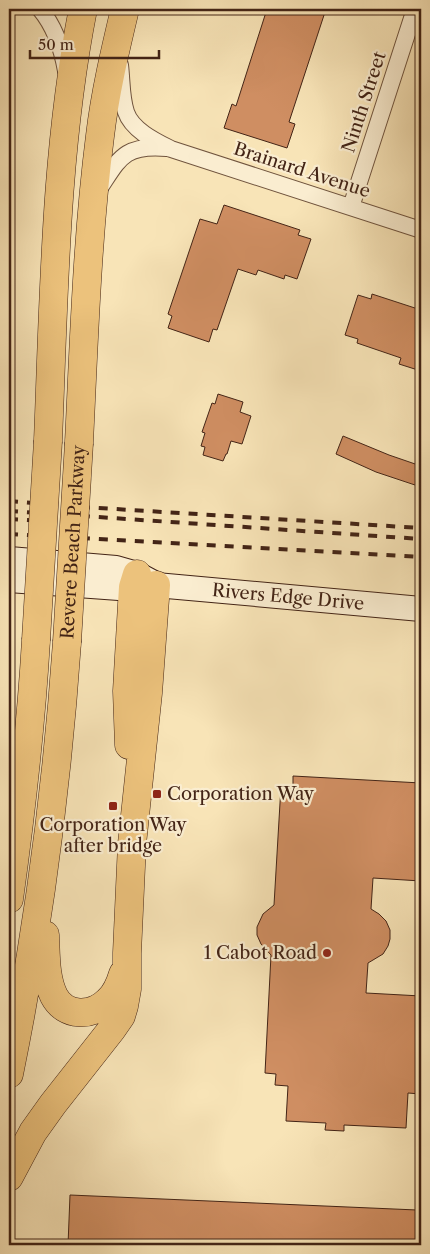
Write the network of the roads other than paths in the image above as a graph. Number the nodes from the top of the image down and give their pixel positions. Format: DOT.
graph roads {
  1 [pos="40,9"];
  2 [pos="83,9"];
  3 [pos="125,9"];
  4 [pos="415,9"];
  5 [pos="117,43"];
  6 [pos="68,98"];
  7 [pos="147,142"];
  8 [pos="93,197"];
  9 [pos="351,207"];
  10 [pos="421,230"];
  11 [pos="9,559"];
  12 [pos="9,580"];
  13 [pos="142,582"];
  14 [pos="421,609"];
  15 [pos="29,736"];
  16 [pos="9,833"];
  17 [pos="46,854"];
  18 [pos="9,898"];
  19 [pos="127,953"];
  20 [pos="9,1074"];
  21 [pos="9,1177"];
  1 -- 6 [label="street"];
  2 -- 6 [label="highway, Revere Beach Parkway"];
  3 -- 5 [label="highway, Revere Beach Parkway"];
  4 -- 9 [label="street, Ninth Street"];
  5 -- 7 [label="street, Brainard Avenue"];
  5 -- 8 [label="highway, Revere Beach Parkway"];
  6 -- 15 [label="highway, Revere Beach Parkway, bridge"];
  7 -- 8 [label="street"];
  7 -- 9 [label="street, Brainard Avenue"];
  8 -- 17 [label="highway, Revere Beach Parkway, bridge"];
  9 -- 10 [label="street, Brainard Avenue"];
  11 -- 13 [label="main road, Rivers Edge Drive"];
  12 -- 13 [label="main road, Rivers Edge Drive"];
  13 -- 14 [label="main road, Rivers Edge Drive"];
  13 -- 19 [label="highway"];
  15 -- 16 [label="main road"];
  15 -- 18 [label="highway, Revere Beach Parkway"];
  17 -- 19 [label="highway"];
  17 -- 20 [label="highway, Revere Beach Parkway"];
  19 -- 21 [label="highway"];
}
